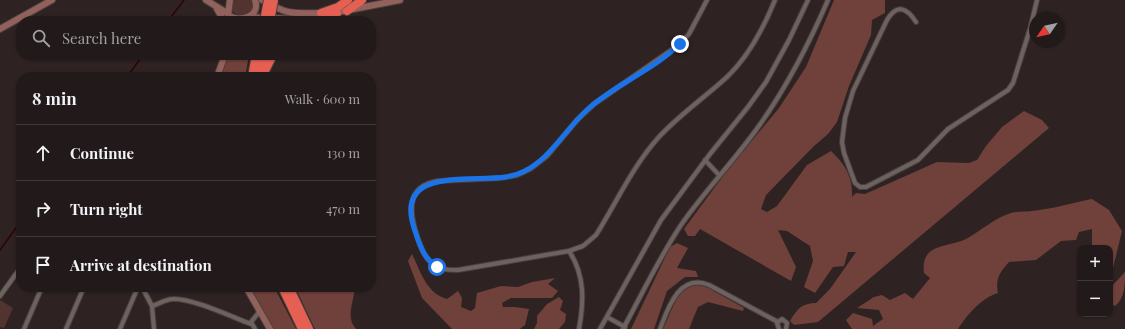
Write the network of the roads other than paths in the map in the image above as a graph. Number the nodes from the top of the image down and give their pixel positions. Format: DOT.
graph roads {
  1 [pos="52,0"];
  2 [pos="206,0"];
  3 [pos="230,0"];
  4 [pos="255,0"];
  5 [pos="262,0"];
  6 [pos="268,0"];
  7 [pos="274,0"];
  8 [pos="348,0"];
  9 [pos="362,0"];
  10 [pos="400,0"];
  11 [pos="707,0"];
  12 [pos="775,0"];
  13 [pos="808,0"];
  14 [pos="828,0"];
  15 [pos="1037,0"];
  16 [pos="215,6"];
  17 [pos="347,11"];
  18 [pos="324,13"];
  19 [pos="337,13"];
  20 [pos="23,16"];
  21 [pos="221,16"];
  22 [pos="228,16"];
  23 [pos="248,16"];
  24 [pos="265,16"];
  25 [pos="271,16"];
  26 [pos="308,16"];
  27 [pos="330,16"];
  28 [pos="16,20"];
  29 [pos="916,22"];
  30 [pos="0,29"];
  31 [pos="223,60"];
  32 [pos="255,60"];
  33 [pos="262,60"];
  34 [pos="270,60"];
  35 [pos="219,72"];
  36 [pos="253,72"];
  37 [pos="261,72"];
  38 [pos="263,72"];
  39 [pos="705,160"];
  40 [pos="719,175"];
  41 [pos="569,251"];
  42 [pos="16,274"];
  43 [pos="40,292"];
  44 [pos="82,292"];
  45 [pos="136,292"];
  46 [pos="145,292"];
  47 [pos="249,292"];
  48 [pos="284,292"];
  49 [pos="291,292"];
  50 [pos="0,296"];
  51 [pos="152,306"];
  52 [pos="260,312"];
  53 [pos="607,317"];
  54 [pos="778,322"];
  55 [pos="251,324"];
  56 [pos="624,328"];
  57 [pos="24,329"];
  58 [pos="66,329"];
  59 [pos="120,329"];
  60 [pos="154,329"];
  61 [pos="255,329"];
  62 [pos="270,329"];
  63 [pos="302,329"];
  64 [pos="309,329"];
  65 [pos="579,329"];
  66 [pos="600,329"];
  67 [pos="660,329"];
  68 [pos="779,329"];
  69 [pos="786,329"];
  1 -- 20 [label="street"];
  2 -- 16 [label="street"];
  3 -- 22 [label="street"];
  4 -- 23 [label="street"];
  5 -- 18 [label="street"];
  6 -- 24 [label="highway, bridge"];
  7 -- 25 [label="highway, bridge"];
  8 -- 18 [label="highway"];
  9 -- 17 [label="highway"];
  10 -- 17 [label="street"];
  11 -- 41 [label="street"];
  12 -- 41 [label="street"];
  13 -- 39 [label="street"];
  14 -- 40 [label="street"];
  15 -- 29 [label="street"];
  16 -- 21 [label="street"];
  16 -- 22 [label="street"];
  17 -- 19 [label="street"];
  18 -- 19 [label="street"];
  18 -- 26 [label="street"];
  19 -- 27 [label="highway"];
  28 -- 30 [label="street"];
  31 -- 35 [label="street"];
  32 -- 36 [label="highway"];
  33 -- 37 [label="highway"];
  34 -- 38 [label="highway"];
  39 -- 40 [label="street"];
  39 -- 53 [label="street"];
  40 -- 56 [label="street"];
  41 -- 65 [label="street"];
  42 -- 50 [label="street"];
  43 -- 57 [label="street"];
  44 -- 58 [label="street"];
  45 -- 59 [label="street"];
  46 -- 51 [label="street"];
  47 -- 52 [label="street"];
  48 -- 63 [label="highway"];
  49 -- 64 [label="highway"];
  51 -- 55 [label="street"];
  51 -- 60 [label="street"];
  52 -- 55 [label="street"];
  52 -- 62 [label="street"];
  53 -- 56 [label="street"];
  53 -- 66 [label="street"];
  54 -- 67 [label="street"];
  54 -- 68 [label="street"];
  54 -- 69 [label="street"];
  55 -- 61 [label="street"];
}
